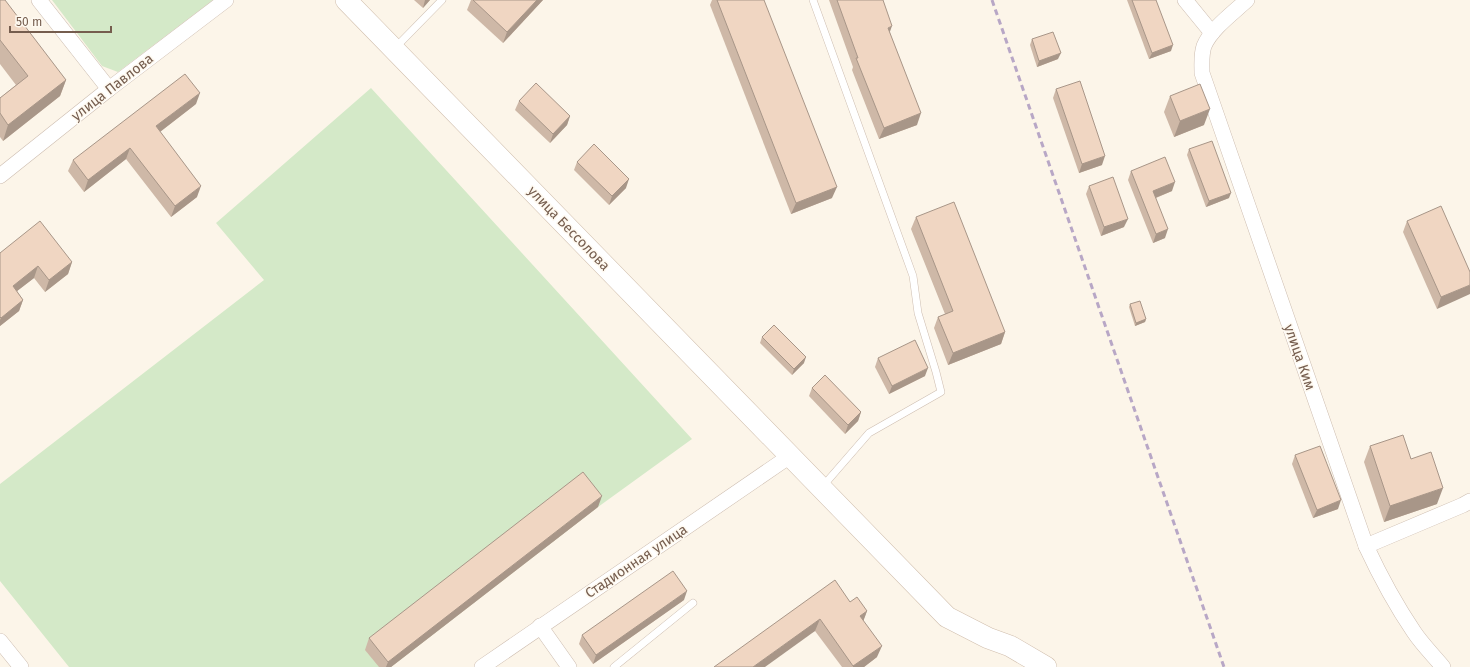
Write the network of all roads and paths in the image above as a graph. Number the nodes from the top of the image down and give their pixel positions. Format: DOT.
graph roads {
  1 [pos="39,0"];
  2 [pos="226,0"];
  3 [pos="346,0"];
  4 [pos="442,0"];
  5 [pos="813,0"];
  6 [pos="1185,0"];
  7 [pos="1247,0"];
  8 [pos="1212,33"];
  9 [pos="394,48"];
  10 [pos="109,89"];
  11 [pos="0,176"];
  12 [pos="790,456"];
  13 [pos="822,488"];
  14 [pos="1470,501"];
  15 [pos="1366,546"];
  16 [pos="693,603"];
  17 [pos="540,626"];
  18 [pos="0,641"];
  19 [pos="21,667"];
  20 [pos="482,667"];
  21 [pos="569,667"];
  22 [pos="614,667"];
  23 [pos="1046,667"];
  24 [pos="1443,667"];
  1 -- 10 [label="street"];
  2 -- 10 [label="street, улица Павлова"];
  3 -- 9 [label="main road, улица Бессолова"];
  4 -- 9 [label="lane"];
  5 -- 13 [label="lane"];
  6 -- 8 [label="street"];
  7 -- 8 [label="street, улица Ким"];
  8 -- 15 [label="street, улица Ким"];
  9 -- 12 [label="main road, улица Бессолова"];
  10 -- 11 [label="street, улица Павлова"];
  12 -- 13 [label="main road, улица Бессолова"];
  12 -- 17 [label="street, Стадионная улица"];
  13 -- 23 [label="main road, улица Бессолова"];
  14 -- 15 [label="street"];
  15 -- 24 [label="street, улица Ким"];
  16 -- 22 [label="lane"];
  17 -- 20 [label="street, Стадионная улица"];
  17 -- 21 [label="street"];
  18 -- 19 [label="street"];
}
